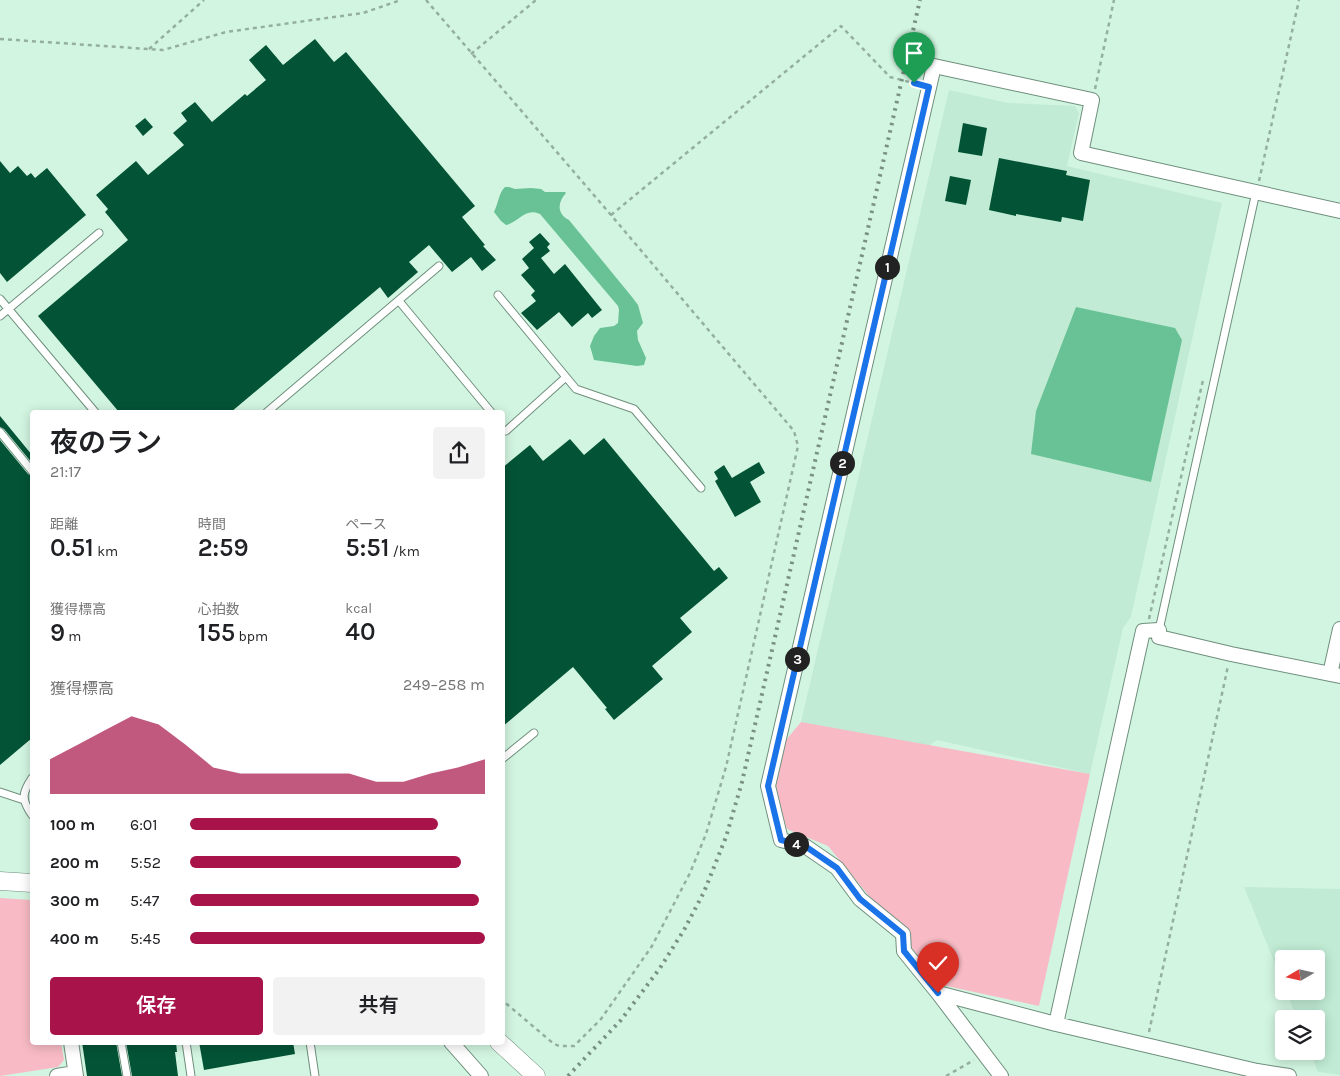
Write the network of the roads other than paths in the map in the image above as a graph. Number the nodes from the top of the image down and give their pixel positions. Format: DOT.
graph roads {
  1 [pos="1256,192"];
  2 [pos="1340,211"];
  3 [pos="99,233"];
  4 [pos="439,266"];
  5 [pos="498,295"];
  6 [pos="0,299"];
  7 [pos="398,301"];
  8 [pos="9,309"];
  9 [pos="0,316"];
  10 [pos="566,377"];
  11 [pos="93,410"];
  12 [pos="270,410"];
  13 [pos="489,410"];
  14 [pos="505,430"];
  15 [pos="0,432"];
  16 [pos="30,469"];
  17 [pos="701,488"];
  18 [pos="1340,629"];
  19 [pos="1154,630"];
  20 [pos="1335,675"];
  21 [pos="534,733"];
  22 [pos="505,757"];
  23 [pos="30,781"];
  24 [pos="0,792"];
  25 [pos="24,800"];
  26 [pos="30,811"];
  27 [pos="0,881"];
  28 [pos="30,883"];
  29 [pos="938,993"];
  30 [pos="1056,1024"];
  31 [pos="71,1045"];
  32 [pos="122,1045"];
  33 [pos="186,1045"];
  34 [pos="310,1045"];
  35 [pos="454,1045"];
  36 [pos="502,1045"];
  37 [pos="76,1074"];
  38 [pos="57,1076"];
  39 [pos="126,1076"];
  40 [pos="191,1076"];
  41 [pos="315,1076"];
  42 [pos="481,1076"];
  43 [pos="536,1076"];
  44 [pos="1001,1076"];
  45 [pos="1290,1076"];
  1 -- 2 [label="street"];
  1 -- 19 [label="lane"];
  1 -- 29 [label="street"];
  3 -- 8 [label="lane"];
  4 -- 7 [label="lane"];
  5 -- 10 [label="lane"];
  6 -- 8 [label="lane"];
  7 -- 12 [label="lane"];
  7 -- 13 [label="lane"];
  8 -- 9 [label="lane"];
  8 -- 11 [label="lane"];
  10 -- 14 [label="lane"];
  10 -- 17 [label="lane"];
  15 -- 16 [label="lane"];
  18 -- 20 [label="street"];
  19 -- 20 [label="street"];
  19 -- 30 [label="street"];
  21 -- 22 [label="lane"];
  23 -- 25 [label="lane"];
  24 -- 25 [label="lane"];
  25 -- 26 [label="lane"];
  27 -- 28 [label="street"];
  29 -- 30 [label="street"];
  29 -- 44 [label="street"];
  30 -- 45 [label="street"];
  31 -- 37 [label="street"];
  32 -- 39 [label="lane"];
  33 -- 40 [label="lane"];
  34 -- 41 [label="lane"];
  35 -- 42 [label="street"];
  36 -- 43 [label="street"];
  37 -- 38 [label="street"];
}
